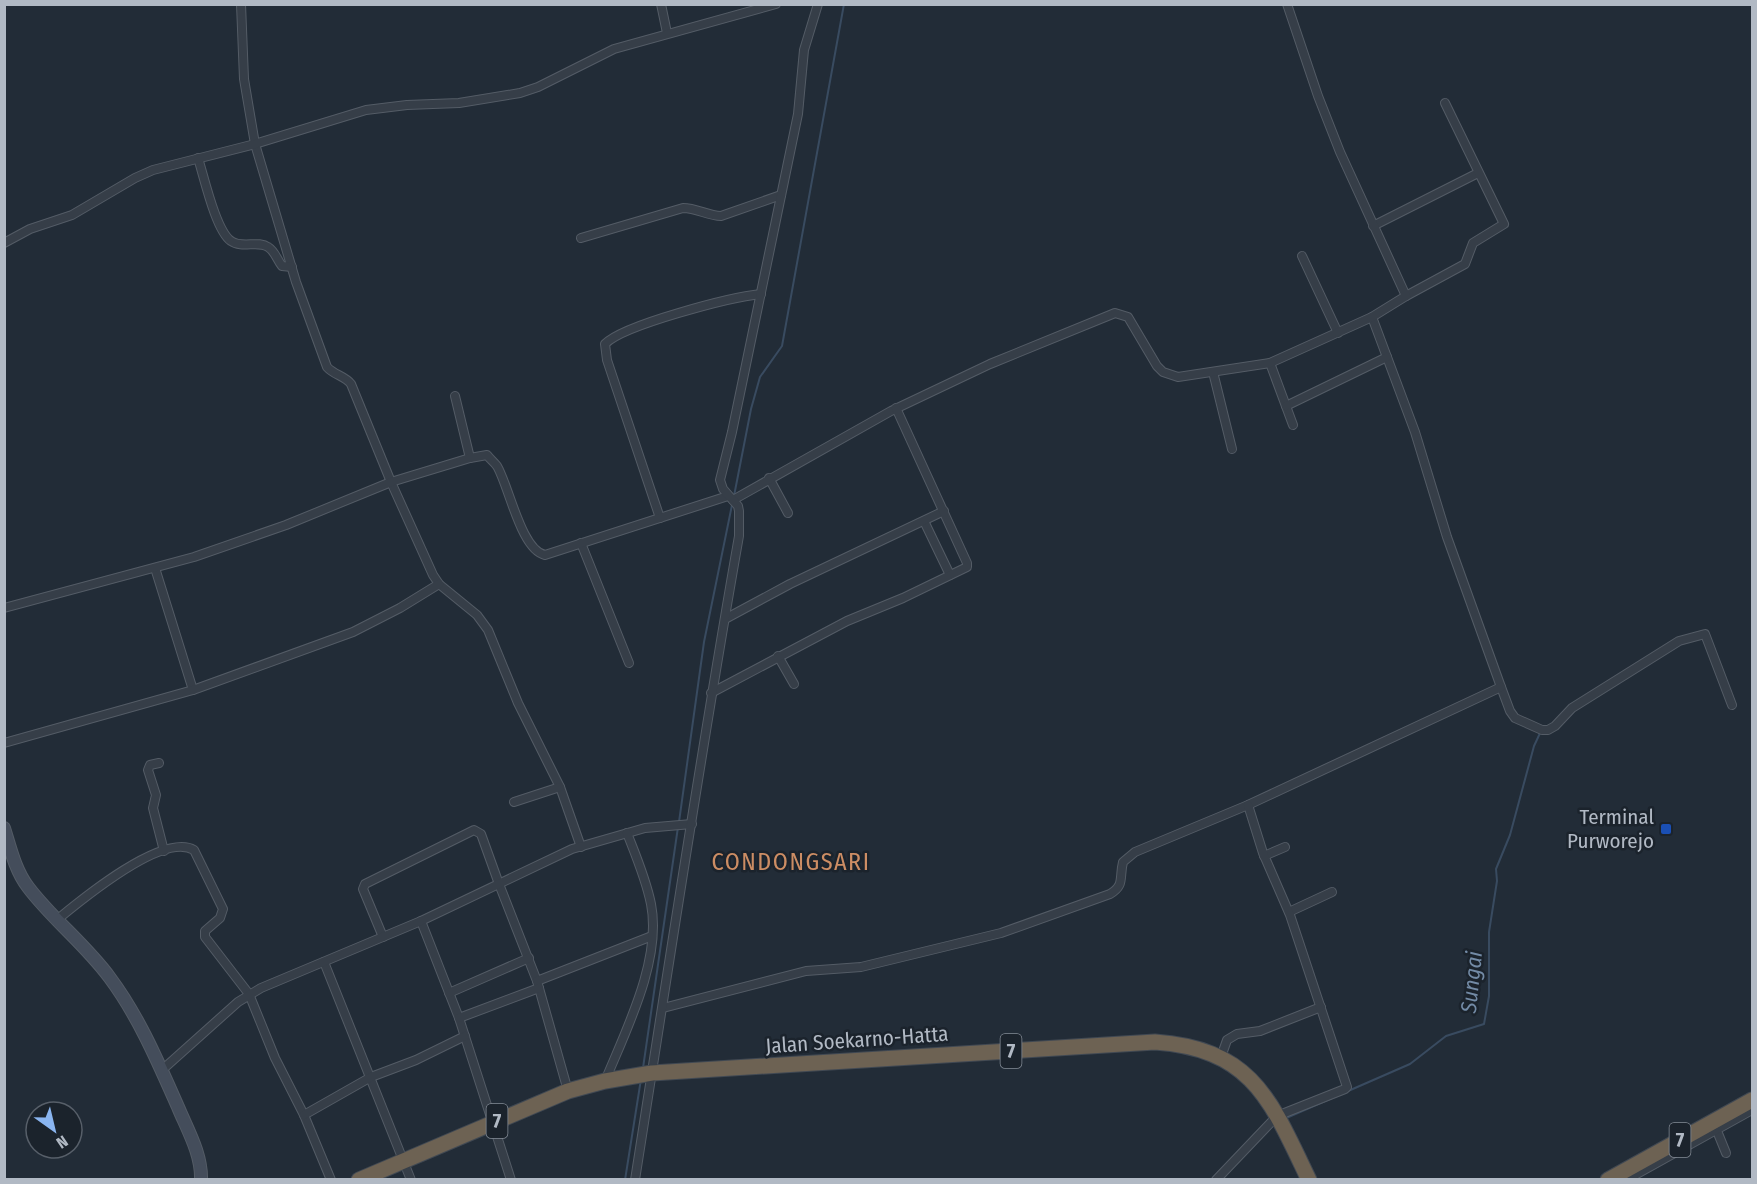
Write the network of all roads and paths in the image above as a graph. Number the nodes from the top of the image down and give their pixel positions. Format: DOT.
graph roads {
  1 [pos="241,4"];
  2 [pos="661,4"];
  3 [pos="776,4"];
  4 [pos="818,4"];
  5 [pos="1287,4"];
  6 [pos="667,33"];
  7 [pos="1445,103"];
  8 [pos="255,144"];
  9 [pos="198,158"];
  10 [pos="1478,173"];
  11 [pos="781,195"];
  12 [pos="1373,226"];
  13 [pos="581,238"];
  14 [pos="4,243"];
  15 [pos="1302,256"];
  16 [pos="292,267"];
  17 [pos="760,294"];
  18 [pos="1406,296"];
  19 [pos="1372,317"];
  20 [pos="1338,333"];
  21 [pos="1387,357"];
  22 [pos="1270,363"];
  23 [pos="1213,372"];
  24 [pos="454,396"];
  25 [pos="1286,406"];
  26 [pos="896,408"];
  27 [pos="1293,426"];
  28 [pos="1232,449"];
  29 [pos="470,458"];
  30 [pos="770,478"];
  31 [pos="391,482"];
  32 [pos="730,498"];
  33 [pos="944,511"];
  34 [pos="788,513"];
  35 [pos="660,518"];
  36 [pos="924,521"];
  37 [pos="581,543"];
  38 [pos="155,568"];
  39 [pos="950,575"];
  40 [pos="439,584"];
  41 [pos="4,608"];
  42 [pos="725,619"];
  43 [pos="778,656"];
  44 [pos="629,663"];
  45 [pos="794,684"];
  46 [pos="1501,687"];
  47 [pos="193,690"];
  48 [pos="711,693"];
  49 [pos="1732,705"];
  50 [pos="4,743"];
  51 [pos="159,763"];
  52 [pos="560,787"];
  53 [pos="514,802"];
  54 [pos="1248,805"];
  55 [pos="692,824"];
  56 [pos="627,833"];
  57 [pos="5,834"];
  58 [pos="581,847"];
  59 [pos="1285,847"];
  60 [pos="164,851"];
  61 [pos="1264,856"];
  62 [pos="499,884"];
  63 [pos="1332,892"];
  64 [pos="1289,912"];
  65 [pos="58,919"];
  66 [pos="421,921"];
  67 [pos="652,936"];
  68 [pos="383,937"];
  69 [pos="529,958"];
  70 [pos="324,962"];
  71 [pos="538,984"];
  72 [pos="449,993"];
  73 [pos="249,994"];
  74 [pos="1321,1007"];
  75 [pos="663,1008"];
  76 [pos="459,1018"];
  77 [pos="465,1036"];
  78 [pos="1221,1057"];
  79 [pos="162,1070"];
  80 [pos="645,1074"];
  81 [pos="371,1077"];
  82 [pos="605,1081"];
  83 [pos="568,1091"];
  84 [pos="1752,1100"];
  85 [pos="1752,1110"];
  86 [pos="304,1115"];
  87 [pos="1277,1116"];
  88 [pos="493,1122"];
  89 [pos="1715,1126"];
  90 [pos="1726,1153"];
  91 [pos="404,1160"];
  92 [pos="201,1179"];
  93 [pos="331,1179"];
  94 [pos="359,1179"];
  95 [pos="411,1179"];
  96 [pos="511,1179"];
  97 [pos="635,1179"];
  98 [pos="1216,1179"];
  99 [pos="1309,1179"];
  100 [pos="1608,1179"];
  101 [pos="1626,1179"];
  1 -- 8 [label="street"];
  2 -- 6 [label="street"];
  3 -- 6 [label="street"];
  4 -- 11 [label="street"];
  5 -- 12 [label="street"];
  6 -- 8 [label="street"];
  7 -- 10 [label="street"];
  8 -- 9 [label="street"];
  8 -- 16 [label="street"];
  9 -- 14 [label="street"];
  9 -- 16 [label="street"];
  10 -- 12 [label="street"];
  10 -- 18 [label="street"];
  11 -- 13 [label="street"];
  11 -- 17 [label="street"];
  12 -- 18 [label="street"];
  15 -- 20 [label="street"];
  16 -- 31 [label="street"];
  17 -- 32 [label="street"];
  17 -- 35 [label="street"];
  18 -- 19 [label="street"];
  19 -- 20 [label="street"];
  19 -- 21 [label="street"];
  20 -- 22 [label="street"];
  21 -- 25 [label="street"];
  21 -- 46 [label="street"];
  22 -- 23 [label="street"];
  22 -- 25 [label="street"];
  23 -- 26 [label="street"];
  23 -- 28 [label="street"];
  24 -- 29 [label="street"];
  25 -- 27 [label="street"];
  26 -- 30 [label="street"];
  26 -- 33 [label="street"];
  29 -- 31 [label="street"];
  29 -- 37 [label="street"];
  30 -- 32 [label="street"];
  30 -- 34 [label="street"];
  31 -- 38 [label="street"];
  31 -- 40 [label="street"];
  32 -- 35 [label="street"];
  32 -- 42 [label="street"];
  33 -- 36 [label="street"];
  33 -- 39 [label="street"];
  35 -- 37 [label="street"];
  36 -- 39 [label="street"];
  36 -- 42 [label="street"];
  37 -- 44 [label="street"];
  38 -- 41 [label="street"];
  38 -- 47 [label="street"];
  39 -- 43 [label="street"];
  40 -- 47 [label="street"];
  40 -- 52 [label="street"];
  42 -- 48 [label="street"];
  43 -- 45 [label="street"];
  43 -- 48 [label="street"];
  46 -- 49 [label="street"];
  46 -- 54 [label="street"];
  47 -- 50 [label="street"];
  48 -- 55 [label="street"];
  51 -- 60 [label="street"];
  52 -- 53 [label="street"];
  52 -- 58 [label="street"];
  54 -- 61 [label="street"];
  54 -- 75 [label="street"];
  55 -- 56 [label="street"];
  55 -- 75 [label="street"];
  56 -- 58 [label="street"];
  56 -- 67 [label="street"];
  57 -- 65 [label="main road"];
  58 -- 62 [label="street"];
  59 -- 61 [label="street"];
  60 -- 65 [label="street"];
  60 -- 73 [label="street"];
  61 -- 64 [label="street"];
  62 -- 66 [label="street"];
  62 -- 68 [label="street"];
  62 -- 69 [label="street"];
  63 -- 64 [label="street"];
  64 -- 74 [label="street"];
  65 -- 79 [label="main road"];
  66 -- 68 [label="street"];
  66 -- 72 [label="street"];
  67 -- 71 [label="street"];
  67 -- 82 [label="street"];
  68 -- 70 [label="street"];
  69 -- 71 [label="street"];
  69 -- 72 [label="street"];
  70 -- 73 [label="street"];
  70 -- 81 [label="street"];
  71 -- 76 [label="street"];
  71 -- 83 [label="street"];
  72 -- 76 [label="street"];
  73 -- 79 [label="street"];
  73 -- 86 [label="street"];
  74 -- 78 [label="street"];
  74 -- 87 [label="street"];
  75 -- 80 [label="street"];
  76 -- 77 [label="street"];
  77 -- 81 [label="street"];
  77 -- 88 [label="street"];
  78 -- 80 [label="highway, Jalan Soekarno-Hatta / 7"];
  78 -- 87 [label="highway, Jalan Soekarno-Hatta / 7"];
  79 -- 92 [label="main road"];
  80 -- 82 [label="highway, Jalan Soekarno-Hatta / 7"];
  80 -- 97 [label="street"];
  81 -- 86 [label="street"];
  81 -- 91 [label="street"];
  82 -- 83 [label="highway, Jalan Soekarno-Hatta / 7"];
  83 -- 88 [label="highway, Jalan Soekarno-Hatta / 7"];
  84 -- 89 [label="highway, 7"];
  85 -- 89 [label="street"];
  86 -- 93 [label="street"];
  87 -- 98 [label="street"];
  87 -- 99 [label="highway, Jalan Soekarno-Hatta / 7"];
  88 -- 91 [label="highway, Jalan Soekarno-Hatta / 7"];
  88 -- 96 [label="street"];
  89 -- 90 [label="street"];
  89 -- 100 [label="highway, 7"];
  89 -- 101 [label="street"];
  91 -- 94 [label="highway, Jalan Soekarno-Hatta / 7"];
  91 -- 95 [label="street"];
}
